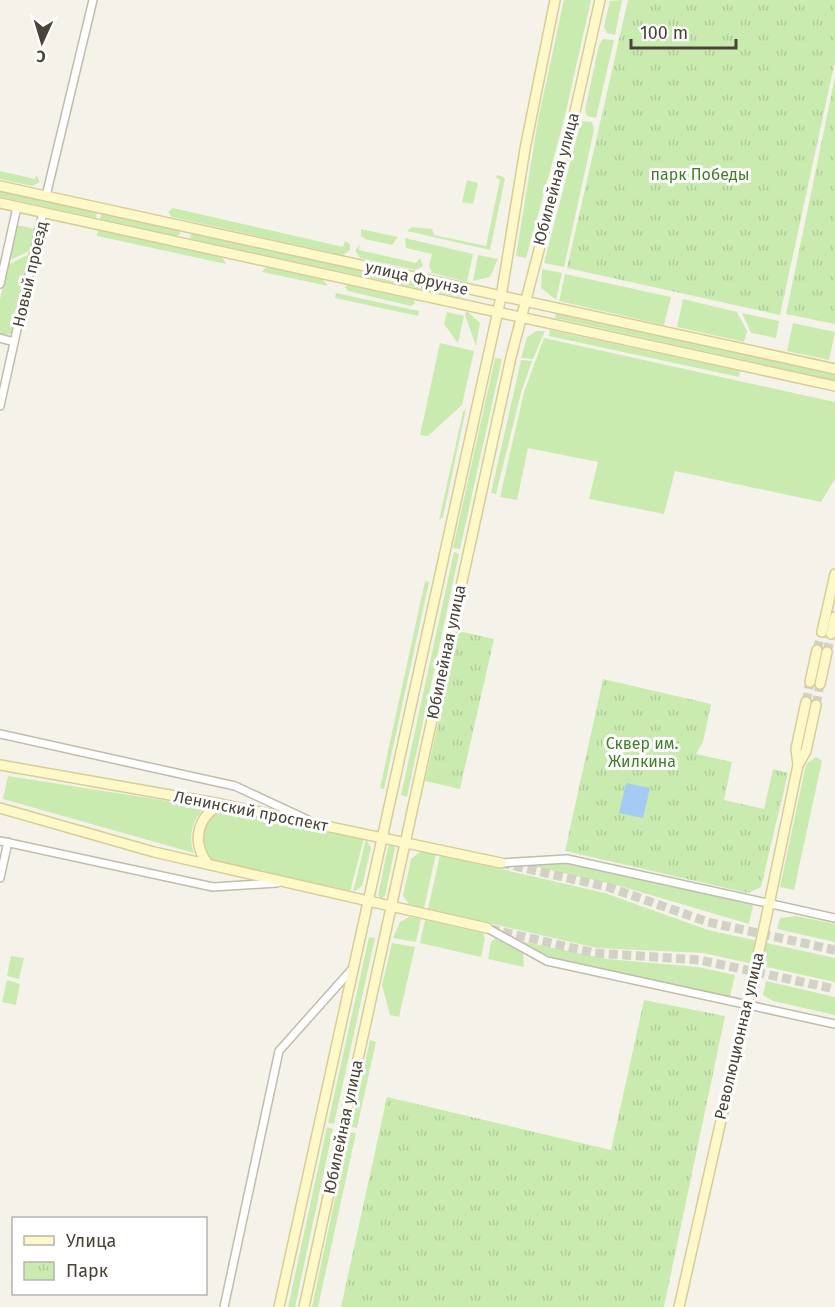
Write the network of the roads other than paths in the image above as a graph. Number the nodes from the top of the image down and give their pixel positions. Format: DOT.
graph roads {
  1 [pos="93,0"];
  2 [pos="555,0"];
  3 [pos="600,0"];
  4 [pos="0,186"];
  5 [pos="46,196"];
  6 [pos="0,203"];
  7 [pos="17,207"];
  8 [pos="44,212"];
  9 [pos="186,227"];
  10 [pos="182,242"];
  11 [pos="0,284"];
  12 [pos="501,297"];
  13 [pos="524,302"];
  14 [pos="497,312"];
  15 [pos="520,317"];
  16 [pos="0,338"];
  17 [pos="15,342"];
  18 [pos="835,369"];
  19 [pos="835,386"];
  20 [pos="0,406"];
  21 [pos="835,573"];
  22 [pos="835,617"];
  23 [pos="822,651"];
  24 [pos="815,683"];
  25 [pos="811,704"];
  26 [pos="0,734"];
  27 [pos="0,765"];
  28 [pos="221,804"];
  29 [pos="0,808"];
  30 [pos="316,824"];
  31 [pos="382,838"];
  32 [pos="4,841"];
  33 [pos="405,843"];
  34 [pos="501,863"];
  35 [pos="208,864"];
  36 [pos="0,878"];
  37 [pos="283,882"];
  38 [pos="368,902"];
  39 [pos="769,903"];
  40 [pos="391,908"];
  41 [pos="835,918"];
  42 [pos="487,928"];
  43 [pos="354,966"];
  44 [pos="748,1000"];
  45 [pos="835,1024"];
  46 [pos="224,1307"];
  47 [pos="279,1307"];
  48 [pos="304,1307"];
  49 [pos="679,1307"];
  1 -- 5 [label="street"];
  2 -- 12 [label="main road, Юбилейная улица"];
  3 -- 13 [label="main road, Юбилейная улица"];
  4 -- 5 [label="main road, улица Фрунзе"];
  5 -- 9 [label="main road, улица Фрунзе"];
  6 -- 7 [label="main road, улица Фрунзе"];
  7 -- 8 [label="main road, улица Фрунзе"];
  7 -- 11 [label="street, Новый проезд"];
  8 -- 10 [label="main road, улица Фрунзе"];
  8 -- 17 [label="street, Новый проезд"];
  9 -- 10 [label="main road"];
  9 -- 12 [label="main road, улица Фрунзе"];
  10 -- 14 [label="main road, улица Фрунзе"];
  12 -- 13 [label="main road, улица Фрунзе"];
  12 -- 14 [label="main road, Юбилейная улица"];
  13 -- 15 [label="main road, Юбилейная улица"];
  13 -- 18 [label="main road, улица Фрунзе"];
  14 -- 15 [label="main road, улица Фрунзе"];
  14 -- 31 [label="main road, Юбилейная улица"];
  15 -- 19 [label="main road, улица Фрунзе"];
  15 -- 33 [label="main road, Юбилейная улица"];
  16 -- 17 [label="street"];
  17 -- 20 [label="street, Новый проезд"];
  21 -- 22 [label="main road"];
  23 -- 24 [label="main road"];
  25 -- 39 [label="main road, Революционная улица"];
  26 -- 30 [label="street"];
  27 -- 28 [label="main road, Ленинский проспект"];
  28 -- 30 [label="main road, Ленинский проспект"];
  28 -- 35 [label="main road"];
  29 -- 35 [label="main road"];
  30 -- 31 [label="main road, Ленинский проспект"];
  31 -- 33 [label="main road, Ленинский проспект"];
  31 -- 38 [label="main road, Юбилейная улица"];
  32 -- 36 [label="street"];
  32 -- 37 [label="street"];
  33 -- 34 [label="main road, Ленинский проспект"];
  33 -- 40 [label="main road, Юбилейная улица"];
  34 -- 39 [label="street"];
  35 -- 37 [label="main road"];
  37 -- 38 [label="main road"];
  38 -- 40 [label="main road"];
  38 -- 43 [label="main road, Юбилейная улица"];
  39 -- 41 [label="street"];
  39 -- 44 [label="main road, Революционная улица, bridge"];
  40 -- 42 [label="main road"];
  40 -- 48 [label="main road, Юбилейная улица"];
  42 -- 44 [label="street"];
  43 -- 46 [label="street"];
  43 -- 47 [label="main road, Юбилейная улица"];
  44 -- 45 [label="street"];
  44 -- 49 [label="main road, Революционная улица"];
}
